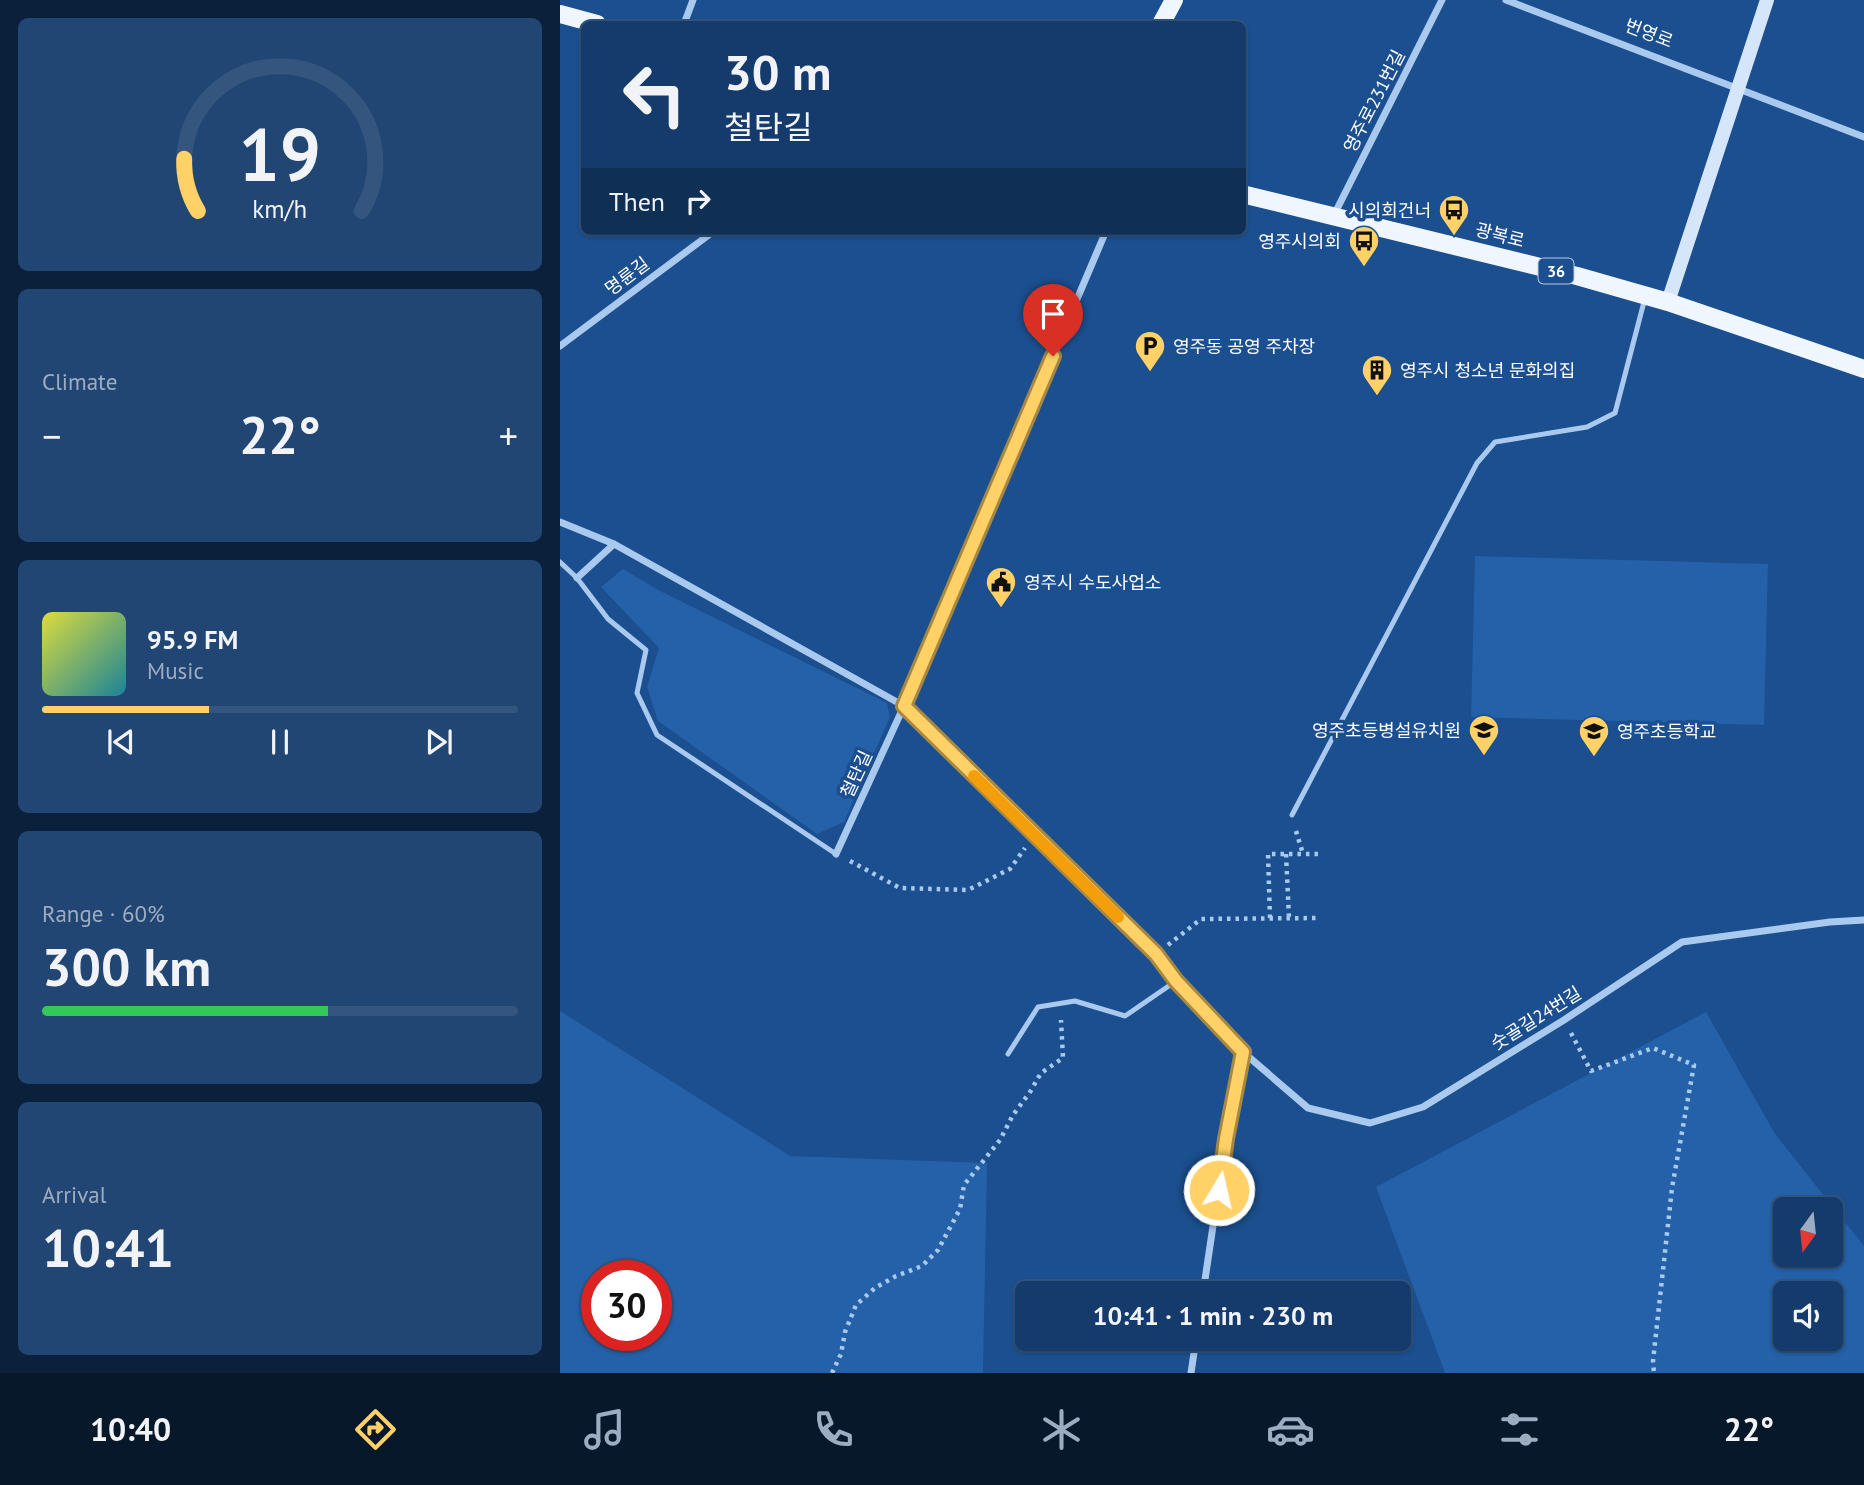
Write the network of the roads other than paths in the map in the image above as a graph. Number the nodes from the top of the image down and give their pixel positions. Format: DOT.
graph roads {
  1 [pos="693,0"];
  2 [pos="1174,0"];
  3 [pos="1442,0"];
  4 [pos="1506,0"];
  5 [pos="1767,0"];
  6 [pos="560,14"];
  7 [pos="586,21"];
  8 [pos="685,21"];
  9 [pos="1163,21"];
  10 [pos="1738,88"];
  11 [pos="1864,137"];
  12 [pos="1246,195"];
  13 [pos="1334,215"];
  14 [pos="709,235"];
  15 [pos="1104,235"];
  16 [pos="1646,295"];
  17 [pos="1668,302"];
  18 [pos="560,346"];
  19 [pos="1864,369"];
  20 [pos="560,522"];
  21 [pos="614,544"];
  22 [pos="560,562"];
  23 [pos="577,578"];
  24 [pos="904,706"];
  25 [pos="1292,815"];
  26 [pos="836,854"];
  27 [pos="1864,920"];
  28 [pos="1176,981"];
  29 [pos="1243,1052"];
  30 [pos="1008,1054"];
  31 [pos="1205,1281"];
  32 [pos="1194,1351"];
  33 [pos="1191,1373"];
  1 -- 8 [label="street"];
  2 -- 9 [label="main road"];
  3 -- 13 [label="street, 영주로231번길"];
  4 -- 10 [label="street, 번영로"];
  5 -- 10 [label="street"];
  6 -- 7 [label="main road"];
  10 -- 11 [label="street, 번영로"];
  10 -- 17 [label="street"];
  12 -- 13 [label="main road, 광복로 / 36"];
  13 -- 16 [label="main road, 광복로 / 36"];
  14 -- 18 [label="street, 명륜길"];
  15 -- 24 [label="street, 철탄길"];
  16 -- 17 [label="main road, 광복로 / 36"];
  16 -- 25 [label="lane"];
  17 -- 19 [label="main road, 광복로 / 36"];
  20 -- 21 [label="street"];
  21 -- 23 [label="street"];
  21 -- 24 [label="street"];
  22 -- 23 [label="lane"];
  23 -- 26 [label="lane"];
  24 -- 26 [label="street, 철탄길"];
  24 -- 28 [label="street"];
  27 -- 29 [label="street, 숫골길24번길"];
  28 -- 29 [label="street"];
  28 -- 30 [label="lane"];
  29 -- 31 [label="street"];
  32 -- 33 [label="street"];
}
